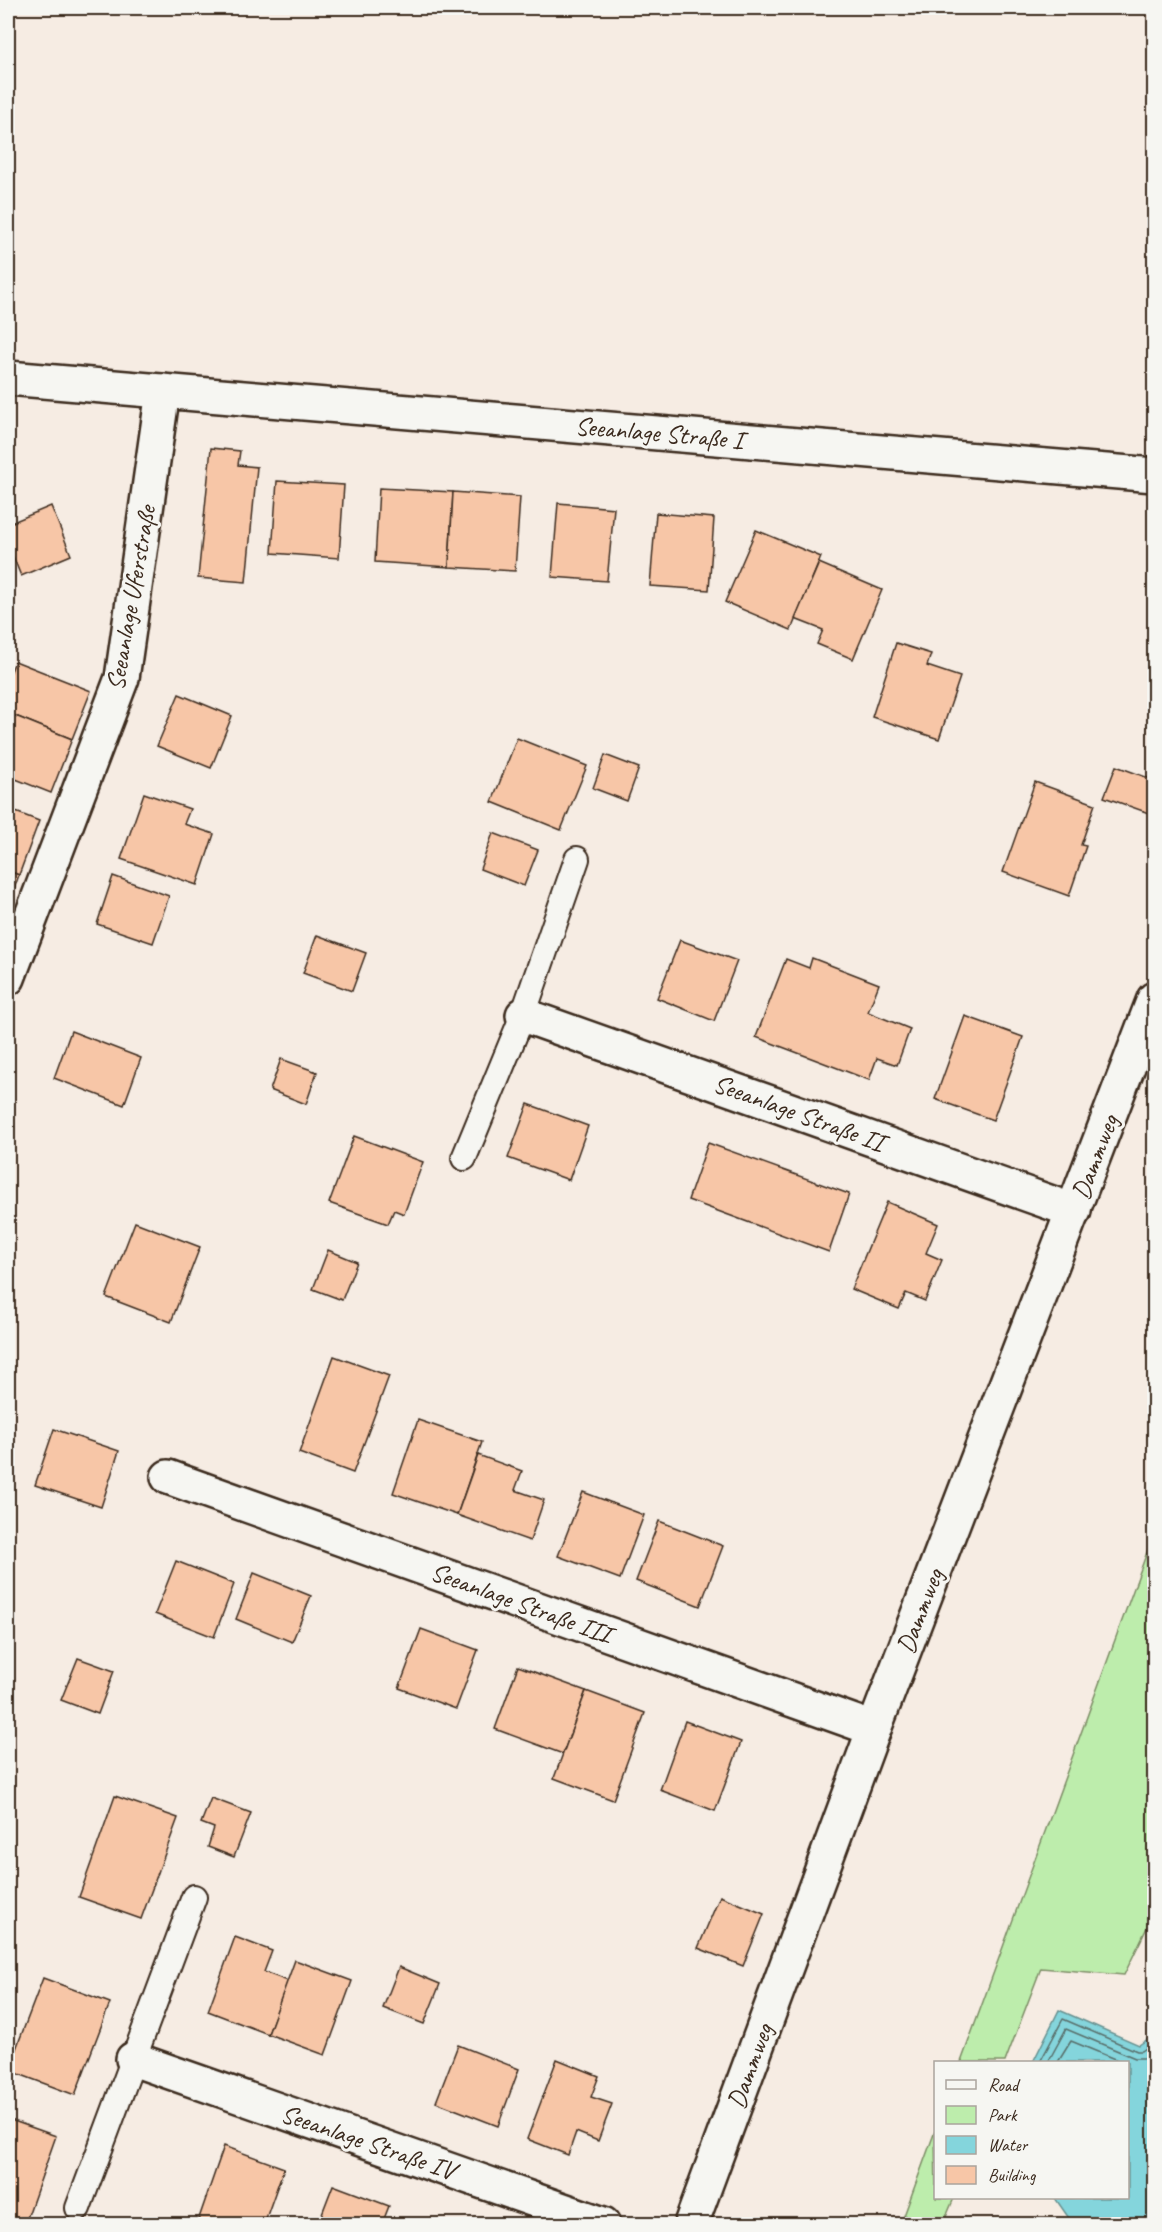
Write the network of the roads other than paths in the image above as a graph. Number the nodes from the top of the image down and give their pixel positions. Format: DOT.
graph roads {
  1 [pos="8,378"];
  2 [pos="163,391"];
  3 [pos="1155,475"];
  4 [pos="577,860"];
  5 [pos="8,978"];
  6 [pos="1155,999"];
  7 [pos="523,1015"];
  8 [pos="464,1158"];
  9 [pos="1074,1211"];
  10 [pos="168,1477"];
  11 [pos="874,1729"];
  12 [pos="194,1897"];
  13 [pos="133,2059"];
  14 [pos="78,2208"];
  15 [pos="603,2224"];
  16 [pos="691,2224"];
  1 -- 2 [label="street"];
  2 -- 3 [label="street, Seeanlage Straße I"];
  2 -- 5 [label="street, Seeanlage Uferstraße"];
  4 -- 7 [label="lane"];
  6 -- 9 [label="street, Dammweg"];
  7 -- 8 [label="lane"];
  7 -- 9 [label="street, Seeanlage Straße II"];
  9 -- 11 [label="street, Dammweg"];
  10 -- 11 [label="street, Seeanlage Straße III"];
  11 -- 16 [label="street, Dammweg"];
  12 -- 13 [label="lane"];
  13 -- 14 [label="lane"];
  13 -- 15 [label="street, Seeanlage Straße IV"];
}
